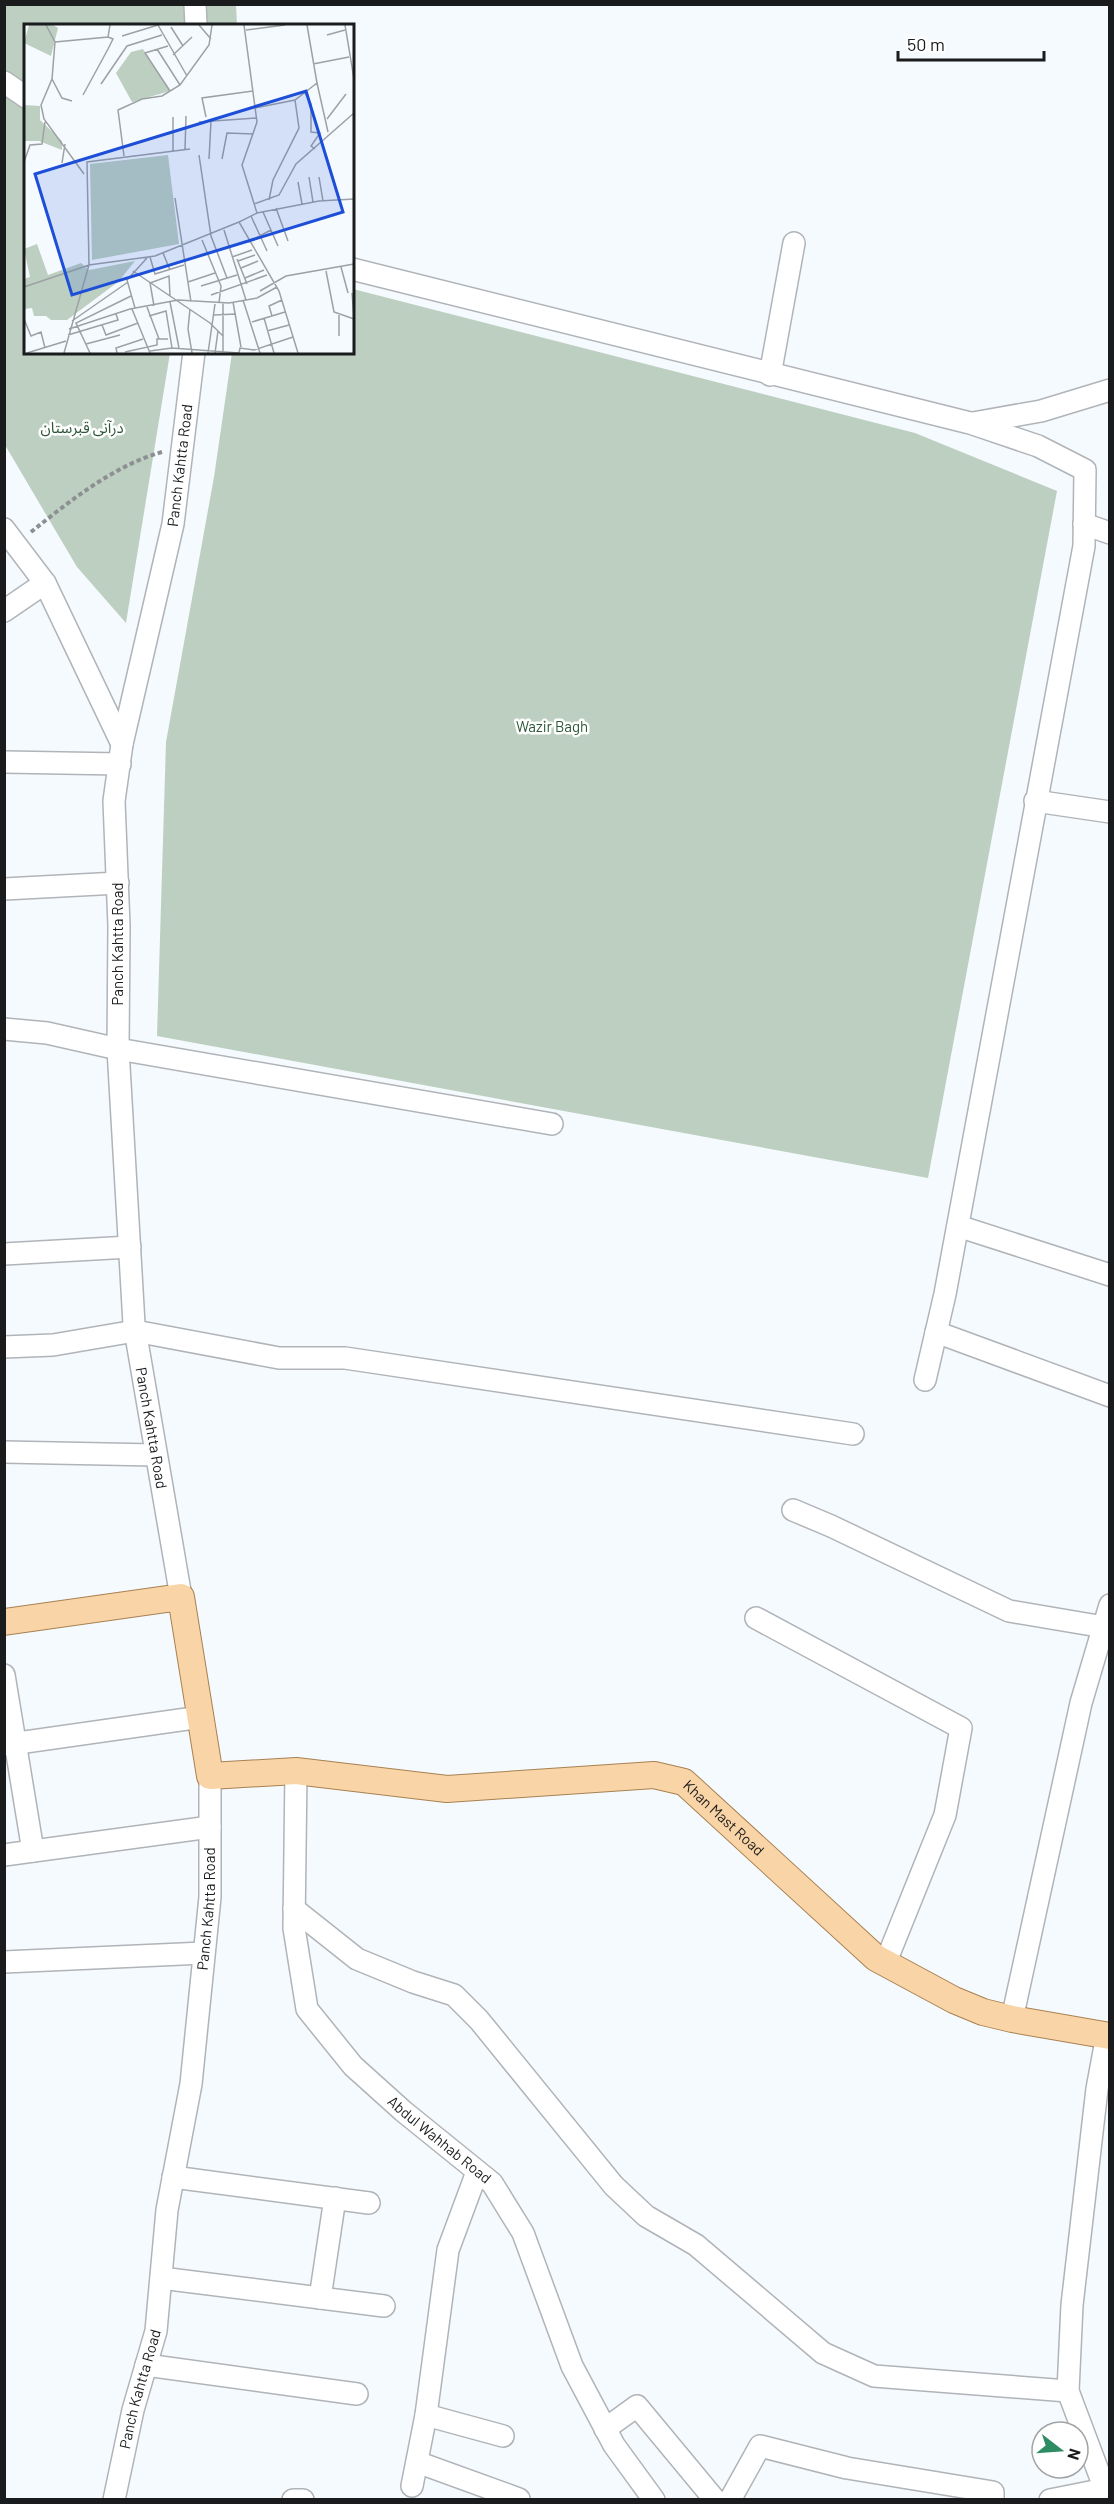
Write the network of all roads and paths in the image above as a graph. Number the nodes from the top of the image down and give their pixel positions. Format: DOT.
graph roads {
  1 [pos="195,4"];
  2 [pos="196,24"];
  3 [pos="4,82"];
  4 [pos="24,96"];
  5 [pos="794,243"];
  6 [pos="354,270"];
  7 [pos="194,354"];
  8 [pos="770,375"];
  9 [pos="1110,390"];
  10 [pos="970,423"];
  11 [pos="184,446"];
  12 [pos="1084,524"];
  13 [pos="1110,533"];
  14 [pos="10,536"];
  15 [pos="45,584"];
  16 [pos="4,611"];
  17 [pos="121,754"];
  18 [pos="4,762"];
  19 [pos="1035,801"];
  20 [pos="1110,812"];
  21 [pos="118,883"];
  22 [pos="4,889"];
  23 [pos="4,1029"];
  24 [pos="118,1049"];
  25 [pos="552,1124"];
  26 [pos="958,1226"];
  27 [pos="130,1247"];
  28 [pos="4,1254"];
  29 [pos="1110,1275"];
  30 [pos="135,1331"];
  31 [pos="936,1332"];
  32 [pos="4,1347"];
  33 [pos="926,1380"];
  34 [pos="1110,1396"];
  35 [pos="853,1434"];
  36 [pos="4,1452"];
  37 [pos="155,1455"];
  38 [pos="793,1510"];
  39 [pos="182,1597"];
  40 [pos="1110,1605"];
  41 [pos="756,1618"];
  42 [pos="4,1622"];
  43 [pos="1104,1627"];
  44 [pos="1101,1666"];
  45 [pos="4,1675"];
  46 [pos="201,1717"];
  47 [pos="10,1744"];
  48 [pos="296,1771"];
  49 [pos="210,1776"];
  50 [pos="210,1827"];
  51 [pos="33,1851"];
  52 [pos="4,1855"];
  53 [pos="294,1909"];
  54 [pos="204,1953"];
  55 [pos="4,1962"];
  56 [pos="885,1964"];
  57 [pos="1012,2019"];
  58 [pos="1108,2036"];
  59 [pos="477,2172"];
  60 [pos="173,2177"];
  61 [pos="335,2198"];
  62 [pos="369,2203"];
  63 [pos="161,2278"];
  64 [pos="320,2298"];
  65 [pos="384,2306"];
  66 [pos="146,2365"];
  67 [pos="1068,2391"];
  68 [pos="357,2394"];
  69 [pos="426,2415"];
  70 [pos="606,2429"];
  71 [pos="503,2436"];
  72 [pos="417,2462"];
  73 [pos="412,2486"];
  74 [pos="1107,2494"];
  75 [pos="114,2499"];
  76 [pos="293,2499"];
  77 [pos="303,2499"];
  78 [pos="519,2499"];
  79 [pos="654,2499"];
  80 [pos="715,2499"];
  81 [pos="730,2499"];
  82 [pos="993,2499"];
  83 [pos="1050,2499"];
  1 -- 2 [label="street"];
  3 -- 4 [label="street"];
  5 -- 8 [label="street"];
  6 -- 8 [label="street"];
  7 -- 11 [label="street, Panch Kahtta Road"];
  8 -- 10 [label="street"];
  9 -- 10 [label="street"];
  10 -- 12 [label="street"];
  11 -- 14 [label="path"];
  11 -- 17 [label="street, Panch Kahtta Road"];
  12 -- 13 [label="street"];
  12 -- 19 [label="street"];
  14 -- 15 [label="street"];
  15 -- 16 [label="street"];
  15 -- 17 [label="street"];
  17 -- 18 [label="street"];
  17 -- 21 [label="street, Panch Kahtta Road"];
  19 -- 20 [label="street"];
  19 -- 26 [label="street"];
  21 -- 22 [label="street"];
  21 -- 24 [label="street, Panch Kahtta Road"];
  23 -- 24 [label="street"];
  24 -- 25 [label="street"];
  24 -- 27 [label="street, Panch Kahtta Road"];
  26 -- 29 [label="street"];
  26 -- 31 [label="street"];
  27 -- 28 [label="street"];
  27 -- 30 [label="street, Panch Kahtta Road"];
  30 -- 32 [label="street"];
  30 -- 35 [label="street"];
  30 -- 37 [label="street, Panch Kahtta Road"];
  31 -- 33 [label="street"];
  31 -- 34 [label="street"];
  36 -- 37 [label="street"];
  37 -- 39 [label="street, Panch Kahtta Road"];
  38 -- 43 [label="street"];
  39 -- 42 [label="main road"];
  39 -- 46 [label="main road, Panch Kahtta Road"];
  40 -- 43 [label="street"];
  41 -- 56 [label="street"];
  43 -- 44 [label="street"];
  44 -- 57 [label="street"];
  45 -- 47 [label="street"];
  46 -- 47 [label="street"];
  46 -- 49 [label="main road, Panch Kahtta Road"];
  47 -- 51 [label="street"];
  48 -- 49 [label="main road, Khan Mast Road"];
  48 -- 53 [label="street, Abdul Wahhab Road"];
  48 -- 56 [label="main road, Khan Mast Road"];
  49 -- 50 [label="street, Panch Kahtta Road"];
  50 -- 51 [label="street"];
  50 -- 54 [label="street, Panch Kahtta Road"];
  51 -- 52 [label="street"];
  53 -- 59 [label="street, Abdul Wahhab Road"];
  53 -- 67 [label="street"];
  54 -- 55 [label="street"];
  54 -- 60 [label="street, Panch Kahtta Road"];
  56 -- 57 [label="main road, Khan Mast Road"];
  57 -- 58 [label="main road, Khan Mast Road"];
  58 -- 67 [label="street"];
  59 -- 69 [label="street"];
  59 -- 70 [label="street, Abdul Wahhab Road"];
  60 -- 61 [label="street"];
  60 -- 63 [label="street, Panch Kahtta Road"];
  61 -- 62 [label="street"];
  61 -- 64 [label="street"];
  63 -- 64 [label="street"];
  63 -- 66 [label="street, Panch Kahtta Road"];
  64 -- 65 [label="street"];
  66 -- 68 [label="street"];
  66 -- 75 [label="street, Panch Kahtta Road"];
  67 -- 74 [label="street"];
  69 -- 71 [label="street"];
  69 -- 72 [label="street"];
  70 -- 79 [label="street, Abdul Wahhab Road"];
  70 -- 80 [label="street"];
  72 -- 73 [label="street"];
  72 -- 78 [label="street"];
  74 -- 83 [label="street"];
  76 -- 77 [label="street"];
  81 -- 82 [label="street"];
}
